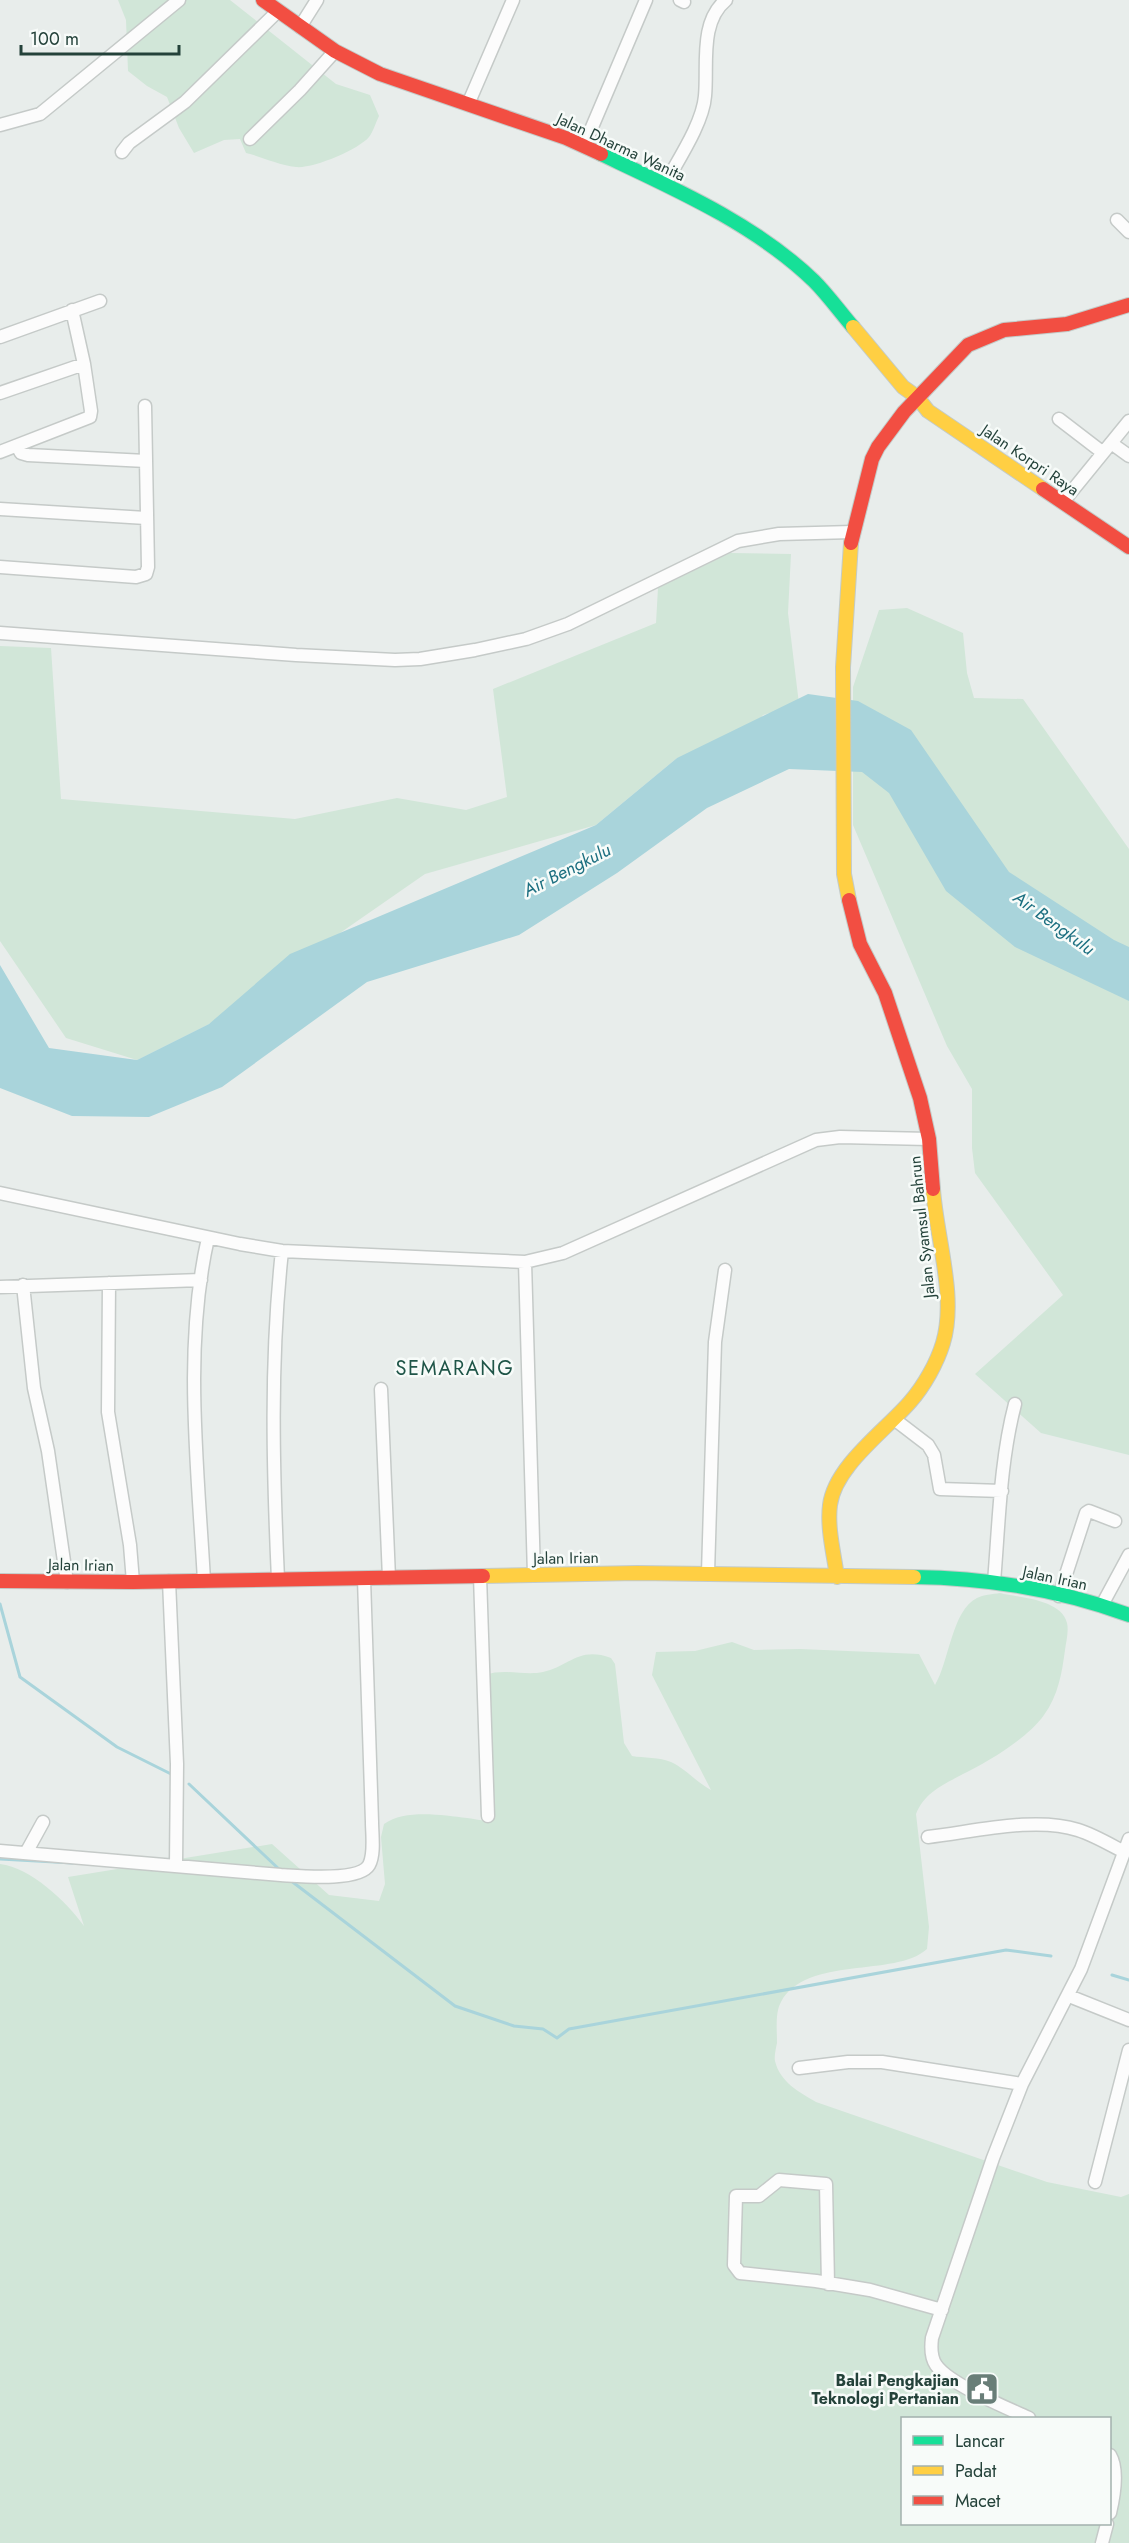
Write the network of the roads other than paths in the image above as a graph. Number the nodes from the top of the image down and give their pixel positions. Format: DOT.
graph roads {
  1 [pos="178,0"];
  2 [pos="263,0"];
  3 [pos="317,0"];
  4 [pos="513,0"];
  5 [pos="646,0"];
  6 [pos="726,0"];
  7 [pos="277,12"];
  8 [pos="300,27"];
  9 [pos="335,51"];
  10 [pos="468,102"];
  11 [pos="0,125"];
  12 [pos="250,139"];
  13 [pos="584,146"];
  14 [pos="122,152"];
  15 [pos="665,184"];
  16 [pos="1117,220"];
  17 [pos="1129,232"];
  18 [pos="100,301"];
  19 [pos="1129,305"];
  20 [pos="72,310"];
  21 [pos="0,338"];
  22 [pos="84,364"];
  23 [pos="0,393"];
  24 [pos="917,397"];
  25 [pos="145,406"];
  26 [pos="1059,418"];
  27 [pos="1129,421"];
  28 [pos="17,446"];
  29 [pos="1107,447"];
  30 [pos="0,452"];
  31 [pos="1129,456"];
  32 [pos="146,461"];
  33 [pos="1063,502"];
  34 [pos="0,509"];
  35 [pos="147,518"];
  36 [pos="852,532"];
  37 [pos="1129,547"];
  38 [pos="0,567"];
  39 [pos="0,633"];
  40 [pos="929,1138"];
  41 [pos="0,1193"];
  42 [pos="208,1238"];
  43 [pos="282,1251"];
  44 [pos="525,1262"];
  45 [pos="725,1270"];
  46 [pos="201,1280"];
  47 [pos="109,1283"];
  48 [pos="23,1285"];
  49 [pos="0,1287"];
  50 [pos="381,1389"];
  51 [pos="1015,1404"];
  52 [pos="894,1419"];
  53 [pos="1002,1491"];
  54 [pos="1114,1521"];
  55 [pos="1129,1555"];
  56 [pos="708,1573"];
  57 [pos="534,1575"];
  58 [pos="480,1576"];
  59 [pos="837,1577"];
  60 [pos="1,1578"];
  61 [pos="390,1578"];
  62 [pos="364,1579"];
  63 [pos="278,1580"];
  64 [pos="169,1581"];
  65 [pos="204,1581"];
  66 [pos="67,1582"];
  67 [pos="133,1582"];
  68 [pos="994,1582"];
  69 [pos="1059,1596"];
  70 [pos="1102,1605"];
  71 [pos="1129,1615"];
  72 [pos="488,1816"];
  73 [pos="43,1822"];
  74 [pos="928,1837"];
  75 [pos="1129,1839"];
  76 [pos="0,1851"];
  77 [pos="1125,1852"];
  78 [pos="26,1853"];
  79 [pos="176,1865"];
  80 [pos="1069,1996"];
  81 [pos="1129,2020"];
  82 [pos="1129,2050"];
  83 [pos="799,2068"];
  84 [pos="1022,2084"];
  85 [pos="1095,2182"];
  86 [pos="828,2284"];
  87 [pos="942,2310"];
  88 [pos="1027,2417"];
  89 [pos="1111,2459"];
  90 [pos="1111,2503"];
  91 [pos="1106,2525"];
  92 [pos="1102,2543"];
  1 -- 11 [label="street"];
  2 -- 7 [label="street, Jalan Dharma Wanita"];
  3 -- 8 [label="street"];
  4 -- 10 [label="street"];
  5 -- 13 [label="street"];
  6 -- 15 [label="street"];
  7 -- 8 [label="street, Jalan Dharma Wanita"];
  7 -- 14 [label="street"];
  8 -- 9 [label="street, Jalan Dharma Wanita"];
  9 -- 10 [label="street, Jalan Dharma Wanita"];
  9 -- 12 [label="street"];
  10 -- 13 [label="street, Jalan Dharma Wanita"];
  13 -- 15 [label="street, Jalan Dharma Wanita"];
  15 -- 24 [label="street, Jalan Dharma Wanita"];
  16 -- 17 [label="street"];
  18 -- 20 [label="street"];
  19 -- 24 [label="street"];
  20 -- 21 [label="street"];
  20 -- 22 [label="street"];
  22 -- 23 [label="street"];
  22 -- 28 [label="street"];
  24 -- 33 [label="street, Jalan Korpri Raya"];
  24 -- 36 [label="street"];
  25 -- 32 [label="street"];
  26 -- 29 [label="street"];
  27 -- 29 [label="street"];
  28 -- 30 [label="street"];
  28 -- 32 [label="street"];
  29 -- 31 [label="street"];
  29 -- 33 [label="street"];
  32 -- 35 [label="street"];
  33 -- 37 [label="street, Jalan Korpri Raya"];
  34 -- 35 [label="street"];
  35 -- 38 [label="street"];
  36 -- 39 [label="street"];
  36 -- 40 [label="street, Jalan Syamsul Bahrun"];
  40 -- 44 [label="street"];
  40 -- 52 [label="street, Jalan Syamsul Bahrun"];
  41 -- 42 [label="street"];
  42 -- 43 [label="street"];
  42 -- 46 [label="street"];
  43 -- 44 [label="street"];
  43 -- 63 [label="street"];
  44 -- 57 [label="street"];
  45 -- 56 [label="street"];
  46 -- 47 [label="street"];
  46 -- 65 [label="street"];
  47 -- 48 [label="street"];
  47 -- 67 [label="street"];
  48 -- 49 [label="street"];
  48 -- 66 [label="street"];
  50 -- 61 [label="street"];
  51 -- 53 [label="street"];
  52 -- 53 [label="street"];
  52 -- 59 [label="street, Jalan Syamsul Bahrun"];
  53 -- 68 [label="street"];
  54 -- 69 [label="street"];
  55 -- 70 [label="street"];
  56 -- 57 [label="street, Jalan Irian"];
  56 -- 59 [label="street, Jalan Irian"];
  57 -- 58 [label="street, Jalan Irian"];
  58 -- 61 [label="street, Jalan Irian"];
  58 -- 72 [label="street"];
  59 -- 68 [label="street, Jalan Irian"];
  60 -- 66 [label="street, Jalan Irian"];
  61 -- 62 [label="street, Jalan Irian"];
  62 -- 63 [label="street, Jalan Irian"];
  62 -- 79 [label="street"];
  63 -- 65 [label="street, Jalan Irian"];
  64 -- 65 [label="street, Jalan Irian"];
  64 -- 67 [label="street, Jalan Irian"];
  64 -- 79 [label="street"];
  66 -- 67 [label="street, Jalan Irian"];
  68 -- 69 [label="street, Jalan Irian"];
  69 -- 70 [label="street, Jalan Irian"];
  70 -- 71 [label="street, Jalan Irian"];
  73 -- 78 [label="street"];
  74 -- 77 [label="street"];
  75 -- 77 [label="street"];
  76 -- 78 [label="street"];
  77 -- 80 [label="street"];
  78 -- 79 [label="street"];
  80 -- 81 [label="street"];
  80 -- 84 [label="street"];
  82 -- 85 [label="street"];
  83 -- 84 [label="street"];
  84 -- 87 [label="street"];
  86 -- 86 [label="street"];
  86 -- 87 [label="street"];
  87 -- 88 [label="street"];
  89 -- 90 [label="street"];
  91 -- 92 [label="street"];
}
